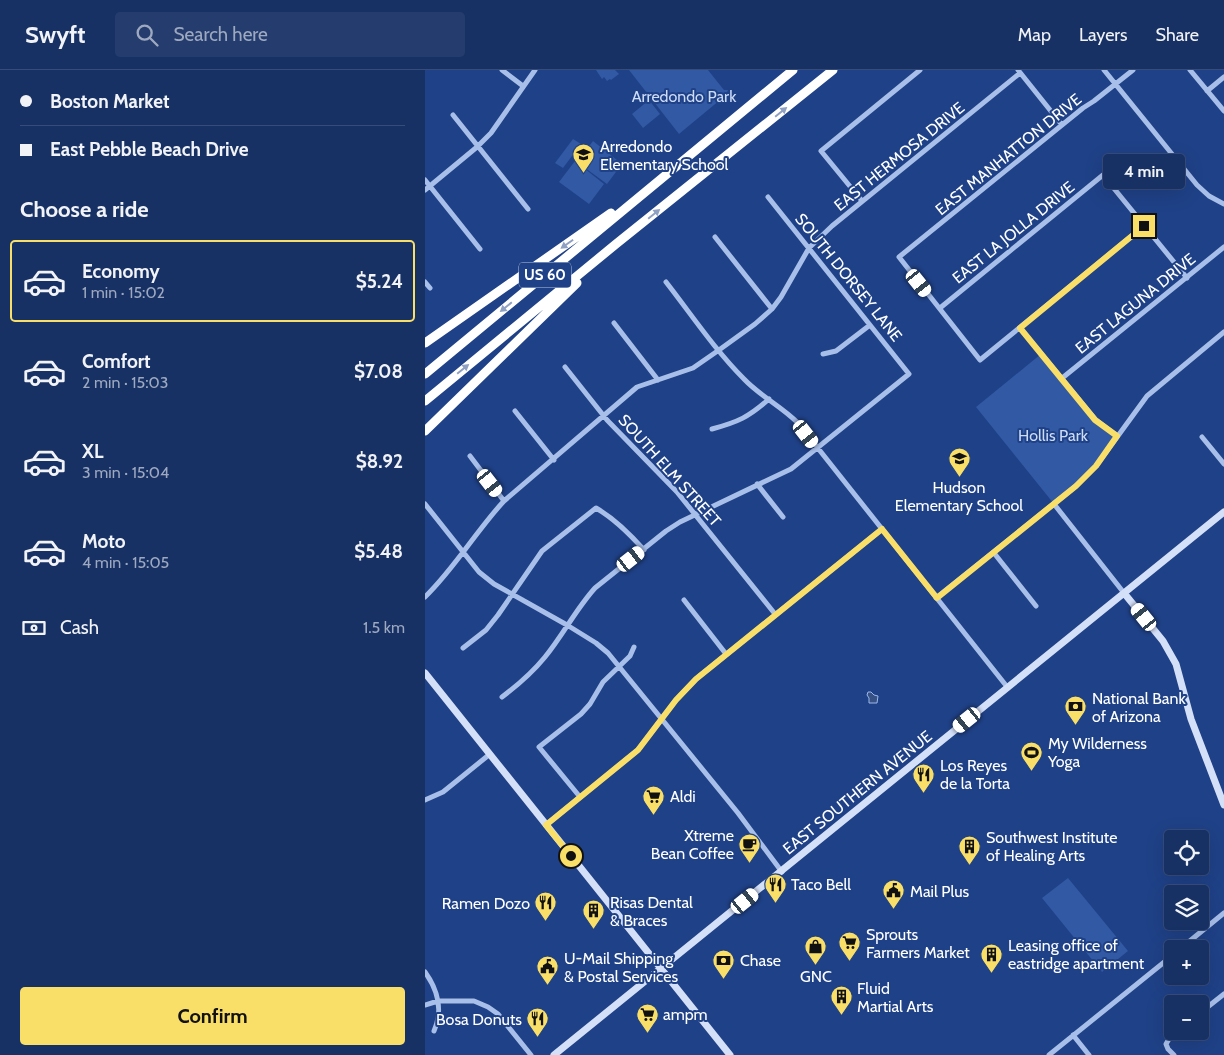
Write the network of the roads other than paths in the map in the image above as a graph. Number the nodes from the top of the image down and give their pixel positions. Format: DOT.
graph roads {
  1 [pos="502,70"];
  2 [pos="535,70"];
  3 [pos="833,70"];
  4 [pos="838,70"];
  5 [pos="920,70"];
  6 [pos="1104,70"];
  7 [pos="1133,70"];
  8 [pos="1190,70"];
  9 [pos="790,72"];
  10 [pos="1019,72"];
  11 [pos="1224,77"];
  12 [pos="1115,84"];
  13 [pos="523,86"];
  14 [pos="1207,91"];
  15 [pos="802,96"];
  16 [pos="1224,111"];
  17 [pos="453,115"];
  18 [pos="1062,125"];
  19 [pos="478,146"];
  20 [pos="665,176"];
  21 [pos="425,180"];
  22 [pos="427,188"];
  23 [pos="768,196"];
  24 [pos="862,201"];
  25 [pos="1224,204"];
  26 [pos="528,209"];
  27 [pos="1144,226"];
  28 [pos="715,237"];
  29 [pos="616,244"];
  30 [pos="1224,247"];
  31 [pos="809,248"];
  32 [pos="480,249"];
  33 [pos="1187,278"];
  34 [pos="425,282"];
  35 [pos="666,282"];
  36 [pos="430,288"];
  37 [pos="940,308"];
  38 [pos="772,309"];
  39 [pos="614,323"];
  40 [pos="870,325"];
  41 [pos="1020,328"];
  42 [pos="1224,332"];
  43 [pos="425,343"];
  44 [pos="719,350"];
  45 [pos="823,354"];
  46 [pos="565,366"];
  47 [pos="425,374"];
  48 [pos="1061,379"];
  49 [pos="658,380"];
  50 [pos="769,399"];
  51 [pos="425,400"];
  52 [pos="515,411"];
  53 [pos="603,416"];
  54 [pos="712,429"];
  55 [pos="425,431"];
  56 [pos="1117,436"];
  57 [pos="1203,437"];
  58 [pos="818,449"];
  59 [pos="469,456"];
  60 [pos="554,460"];
  61 [pos="1224,464"];
  62 [pos="757,484"];
  63 [pos="504,501"];
  64 [pos="425,504"];
  65 [pos="1054,504"];
  66 [pos="1224,512"];
  67 [pos="695,514"];
  68 [pos="783,517"];
  69 [pos="882,529"];
  70 [pos="643,550"];
  71 [pos="462,552"];
  72 [pos="994,553"];
  73 [pos="1124,593"];
  74 [pos="512,595"];
  75 [pos="425,597"];
  76 [pos="937,598"];
  77 [pos="684,600"];
  78 [pos="1036,606"];
  79 [pos="775,614"];
  80 [pos="567,625"];
  81 [pos="634,647"];
  82 [pos="463,648"];
  83 [pos="726,654"];
  84 [pos="619,666"];
  85 [pos="425,674"];
  86 [pos="1008,688"];
  87 [pos="502,697"];
  88 [pos="663,719"];
  89 [pos="490,754"];
  90 [pos="580,797"];
  91 [pos="425,800"];
  92 [pos="1224,805"];
  93 [pos="546,825"];
  94 [pos="781,872"];
  95 [pos="1224,913"];
  96 [pos="1191,940"];
  97 [pos="1164,962"];
  98 [pos="661,968"];
  99 [pos="425,972"];
  100 [pos="1224,994"];
  101 [pos="438,1001"];
  102 [pos="425,1005"];
  103 [pos="1209,1006"];
  104 [pos="434,1031"];
  105 [pos="1073,1036"];
  106 [pos="1168,1040"];
  107 [pos="531,1055"];
  108 [pos="554,1055"];
  109 [pos="730,1055"];
  110 [pos="1049,1055"];
  111 [pos="1089,1055"];
  112 [pos="1174,1055"];
  1 -- 13 [label="street"];
  2 -- 13 [label="street"];
  3 -- 15 [label="highway, US 60"];
  4 -- 15 [label="highway"];
  5 -- 24 [label="street"];
  6 -- 12 [label="street"];
  7 -- 12 [label="street, EAST MANHATTON DRIVE"];
  8 -- 14 [label="street"];
  9 -- 20 [label="highway, US 60"];
  10 -- 18 [label="street"];
  10 -- 24 [label="street, EAST HERMOSA DRIVE"];
  11 -- 14 [label="street"];
  12 -- 18 [label="street, EAST MANHATTON DRIVE"];
  12 -- 25 [label="street"];
  13 -- 19 [label="street"];
  14 -- 16 [label="street"];
  29 -- 15 [label="highway, US 60, one-way"];
  17 -- 19 [label="street"];
  18 -- 37 [label="street, EAST MANHATTON DRIVE"];
  19 -- 22 [label="street"];
  19 -- 26 [label="street"];
  20 -- 43 [label="highway, one-way"];
  20 -- 47 [label="highway, US 60, one-way"];
  21 -- 22 [label="street"];
  22 -- 32 [label="street"];
  23 -- 31 [label="street, SOUTH DORSEY LANE"];
  24 -- 31 [label="street, EAST HERMOSA DRIVE"];
  27 -- 33 [label="street"];
  27 -- 37 [label="street, EAST LA JOLLA DRIVE"];
  27 -- 41 [label="street"];
  28 -- 38 [label="street"];
  51 -- 29 [label="highway, US 60, one-way"];
  29 -- 55 [label="highway"];
  30 -- 33 [label="street, EAST LAGUNA DRIVE"];
  31 -- 38 [label="street, EAST HERMOSA DRIVE"];
  31 -- 40 [label="street, SOUTH DORSEY LANE"];
  33 -- 48 [label="street, EAST LAGUNA DRIVE"];
  34 -- 36 [label="street"];
  35 -- 44 [label="street"];
  37 -- 41 [label="street"];
  38 -- 44 [label="street, EAST HERMOSA DRIVE"];
  39 -- 49 [label="street"];
  40 -- 45 [label="street"];
  40 -- 58 [label="street, SOUTH DORSEY LANE"];
  41 -- 48 [label="street"];
  42 -- 56 [label="street"];
  44 -- 49 [label="street, EAST HERMOSA DRIVE"];
  44 -- 50 [label="street"];
  46 -- 53 [label="street, SOUTH ELM STREET"];
  48 -- 56 [label="street"];
  49 -- 53 [label="street, EAST HERMOSA DRIVE"];
  50 -- 54 [label="street"];
  50 -- 58 [label="street"];
  52 -- 60 [label="street"];
  53 -- 60 [label="street, EAST HERMOSA DRIVE"];
  53 -- 67 [label="street, SOUTH ELM STREET"];
  56 -- 65 [label="street"];
  57 -- 61 [label="street"];
  58 -- 62 [label="street"];
  58 -- 69 [label="street"];
  59 -- 63 [label="street"];
  60 -- 63 [label="street, EAST HERMOSA DRIVE"];
  62 -- 67 [label="street"];
  62 -- 68 [label="street"];
  63 -- 71 [label="street, EAST HERMOSA DRIVE"];
  64 -- 71 [label="street"];
  65 -- 72 [label="street"];
  65 -- 73 [label="street"];
  66 -- 73 [label="main road, EAST SOUTHERN AVENUE"];
  67 -- 70 [label="street"];
  67 -- 79 [label="street, SOUTH ELM STREET"];
  69 -- 76 [label="street"];
  69 -- 79 [label="street"];
  70 -- 74 [label="street"];
  70 -- 80 [label="street"];
  71 -- 74 [label="street"];
  71 -- 75 [label="street, EAST HERMOSA DRIVE"];
  72 -- 76 [label="street"];
  72 -- 78 [label="street"];
  73 -- 86 [label="main road, EAST SOUTHERN AVENUE"];
  73 -- 92 [label="main road"];
  74 -- 80 [label="street"];
  74 -- 82 [label="street"];
  76 -- 86 [label="street"];
  77 -- 83 [label="street"];
  79 -- 83 [label="street"];
  80 -- 84 [label="street"];
  80 -- 87 [label="street"];
  81 -- 84 [label="street"];
  83 -- 88 [label="street"];
  84 -- 88 [label="street"];
  84 -- 90 [label="street"];
  85 -- 89 [label="main road"];
  86 -- 94 [label="main road, EAST SOUTHERN AVENUE"];
  88 -- 90 [label="street"];
  88 -- 94 [label="street"];
  89 -- 91 [label="street"];
  89 -- 93 [label="main road"];
  90 -- 93 [label="street"];
  93 -- 98 [label="main road"];
  94 -- 98 [label="main road, EAST SOUTHERN AVENUE"];
  95 -- 96 [label="street"];
  97 -- 105 [label="street"];
  98 -- 108 [label="main road, EAST SOUTHERN AVENUE"];
  98 -- 109 [label="main road"];
  99 -- 101 [label="street"];
  100 -- 103 [label="street"];
  101 -- 102 [label="street"];
  101 -- 104 [label="street"];
  101 -- 107 [label="street"];
  105 -- 110 [label="street"];
  105 -- 111 [label="street"];
  106 -- 112 [label="street"];
}
